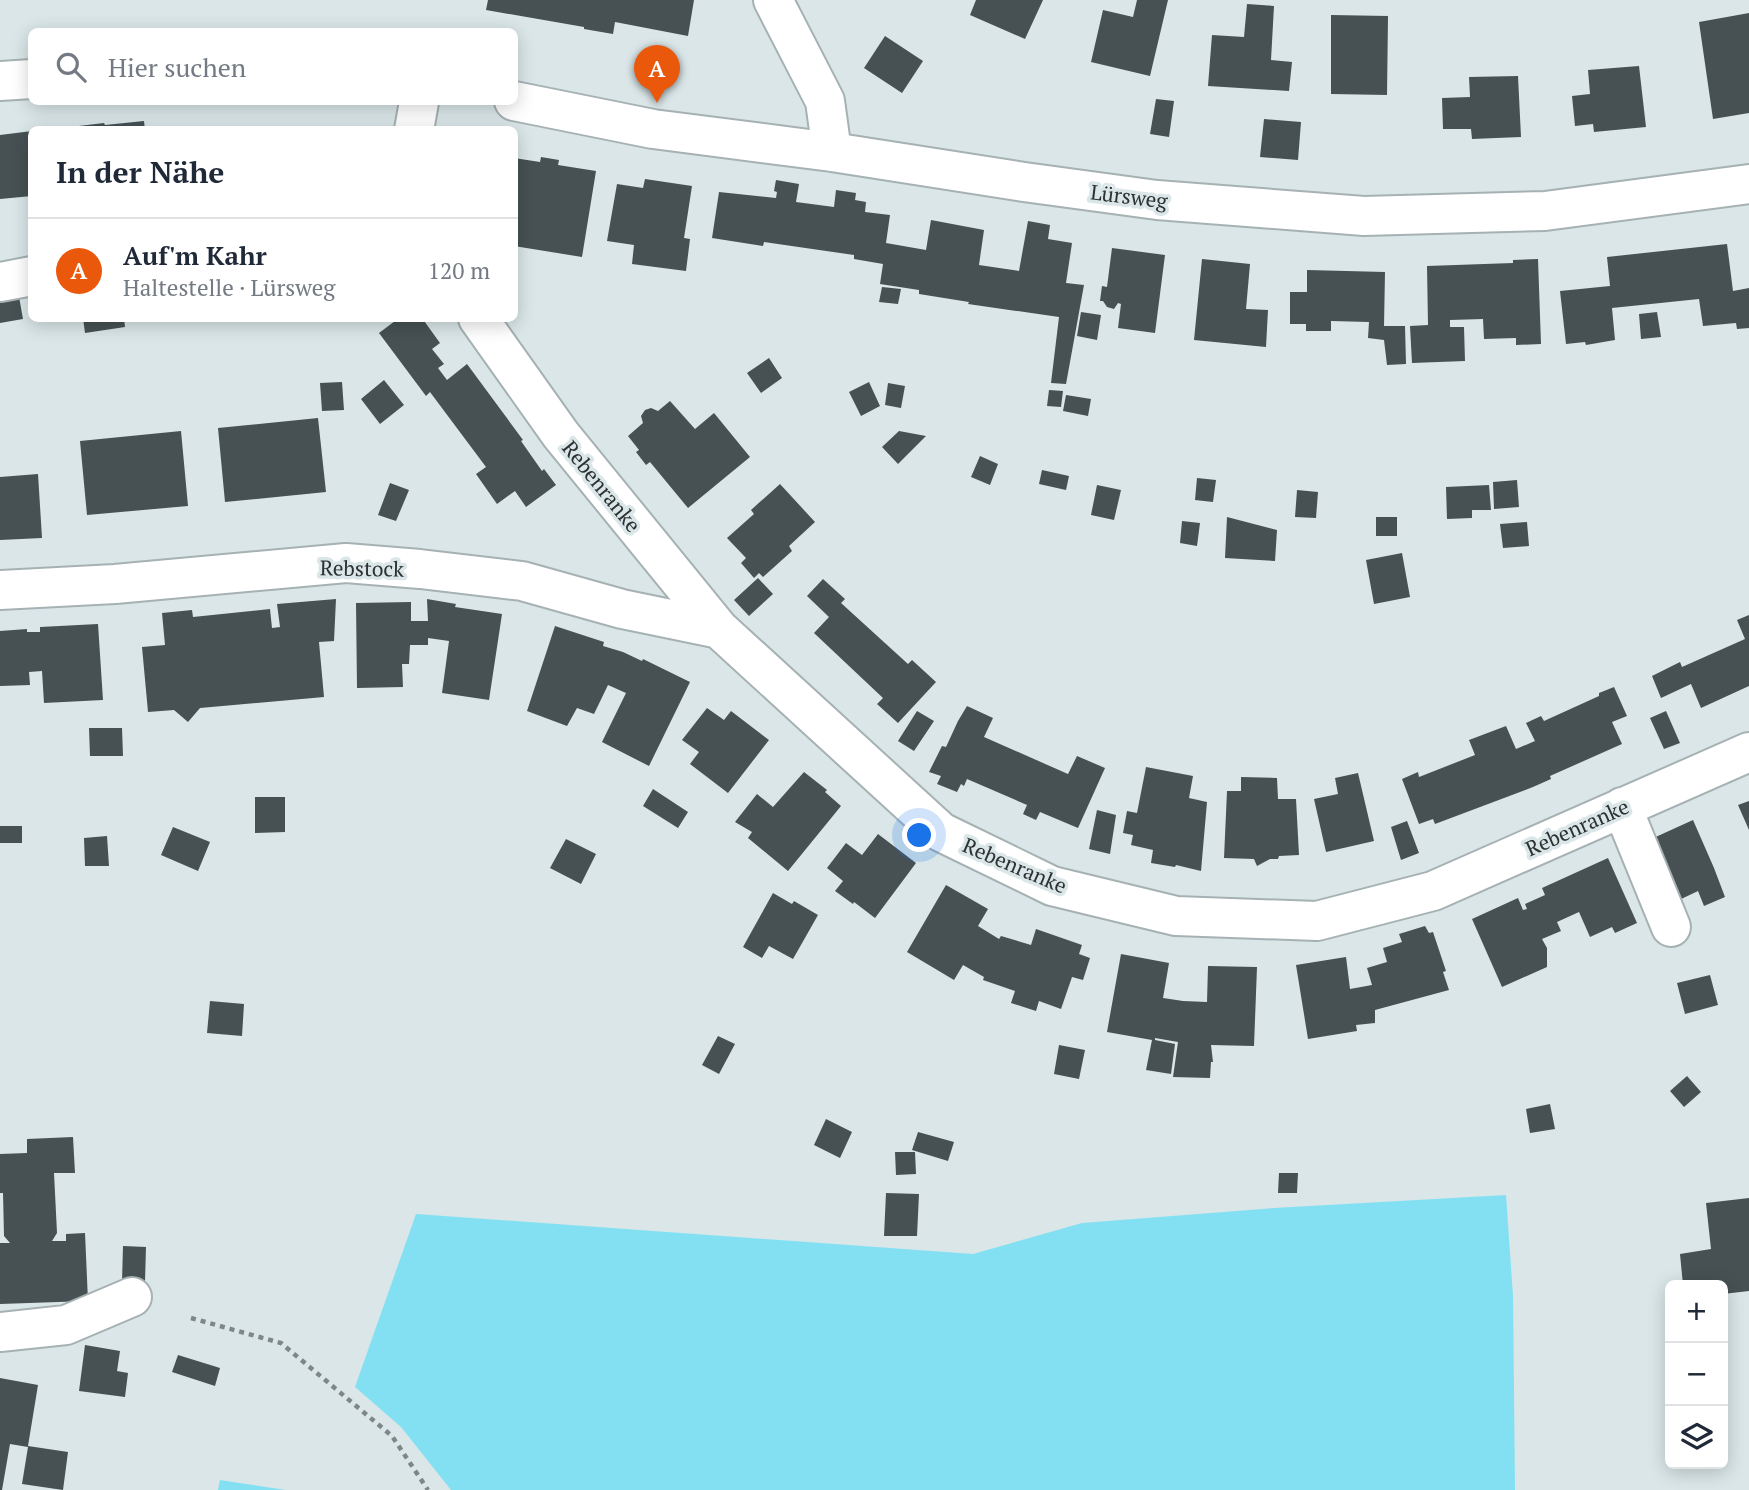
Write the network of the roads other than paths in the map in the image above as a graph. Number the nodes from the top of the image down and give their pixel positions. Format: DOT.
graph roads {
  1 [pos="773,0"];
  2 [pos="28,79"];
  3 [pos="0,81"];
  4 [pos="518,102"];
  5 [pos="418,105"];
  6 [pos="415,126"];
  7 [pos="832,152"];
  8 [pos="1749,184"];
  9 [pos="28,277"];
  10 [pos="0,282"];
  11 [pos="481,322"];
  12 [pos="0,590"];
  13 [pos="719,629"];
  14 [pos="1749,752"];
  15 [pos="1622,807"];
  16 [pos="1671,927"];
  17 [pos="132,1297"];
  18 [pos="0,1332"];
  1 -- 7 [label="street"];
  2 -- 3 [label="street"];
  4 -- 7 [label="street, Lürsweg"];
  5 -- 6 [label="street"];
  7 -- 8 [label="street, Lürsweg"];
  9 -- 10 [label="street"];
  11 -- 13 [label="street, Rebenranke"];
  12 -- 13 [label="street, Rebstock"];
  13 -- 15 [label="street, Rebenranke"];
  14 -- 15 [label="street, Rebenranke"];
  15 -- 16 [label="street"];
  17 -- 18 [label="street"];
}
